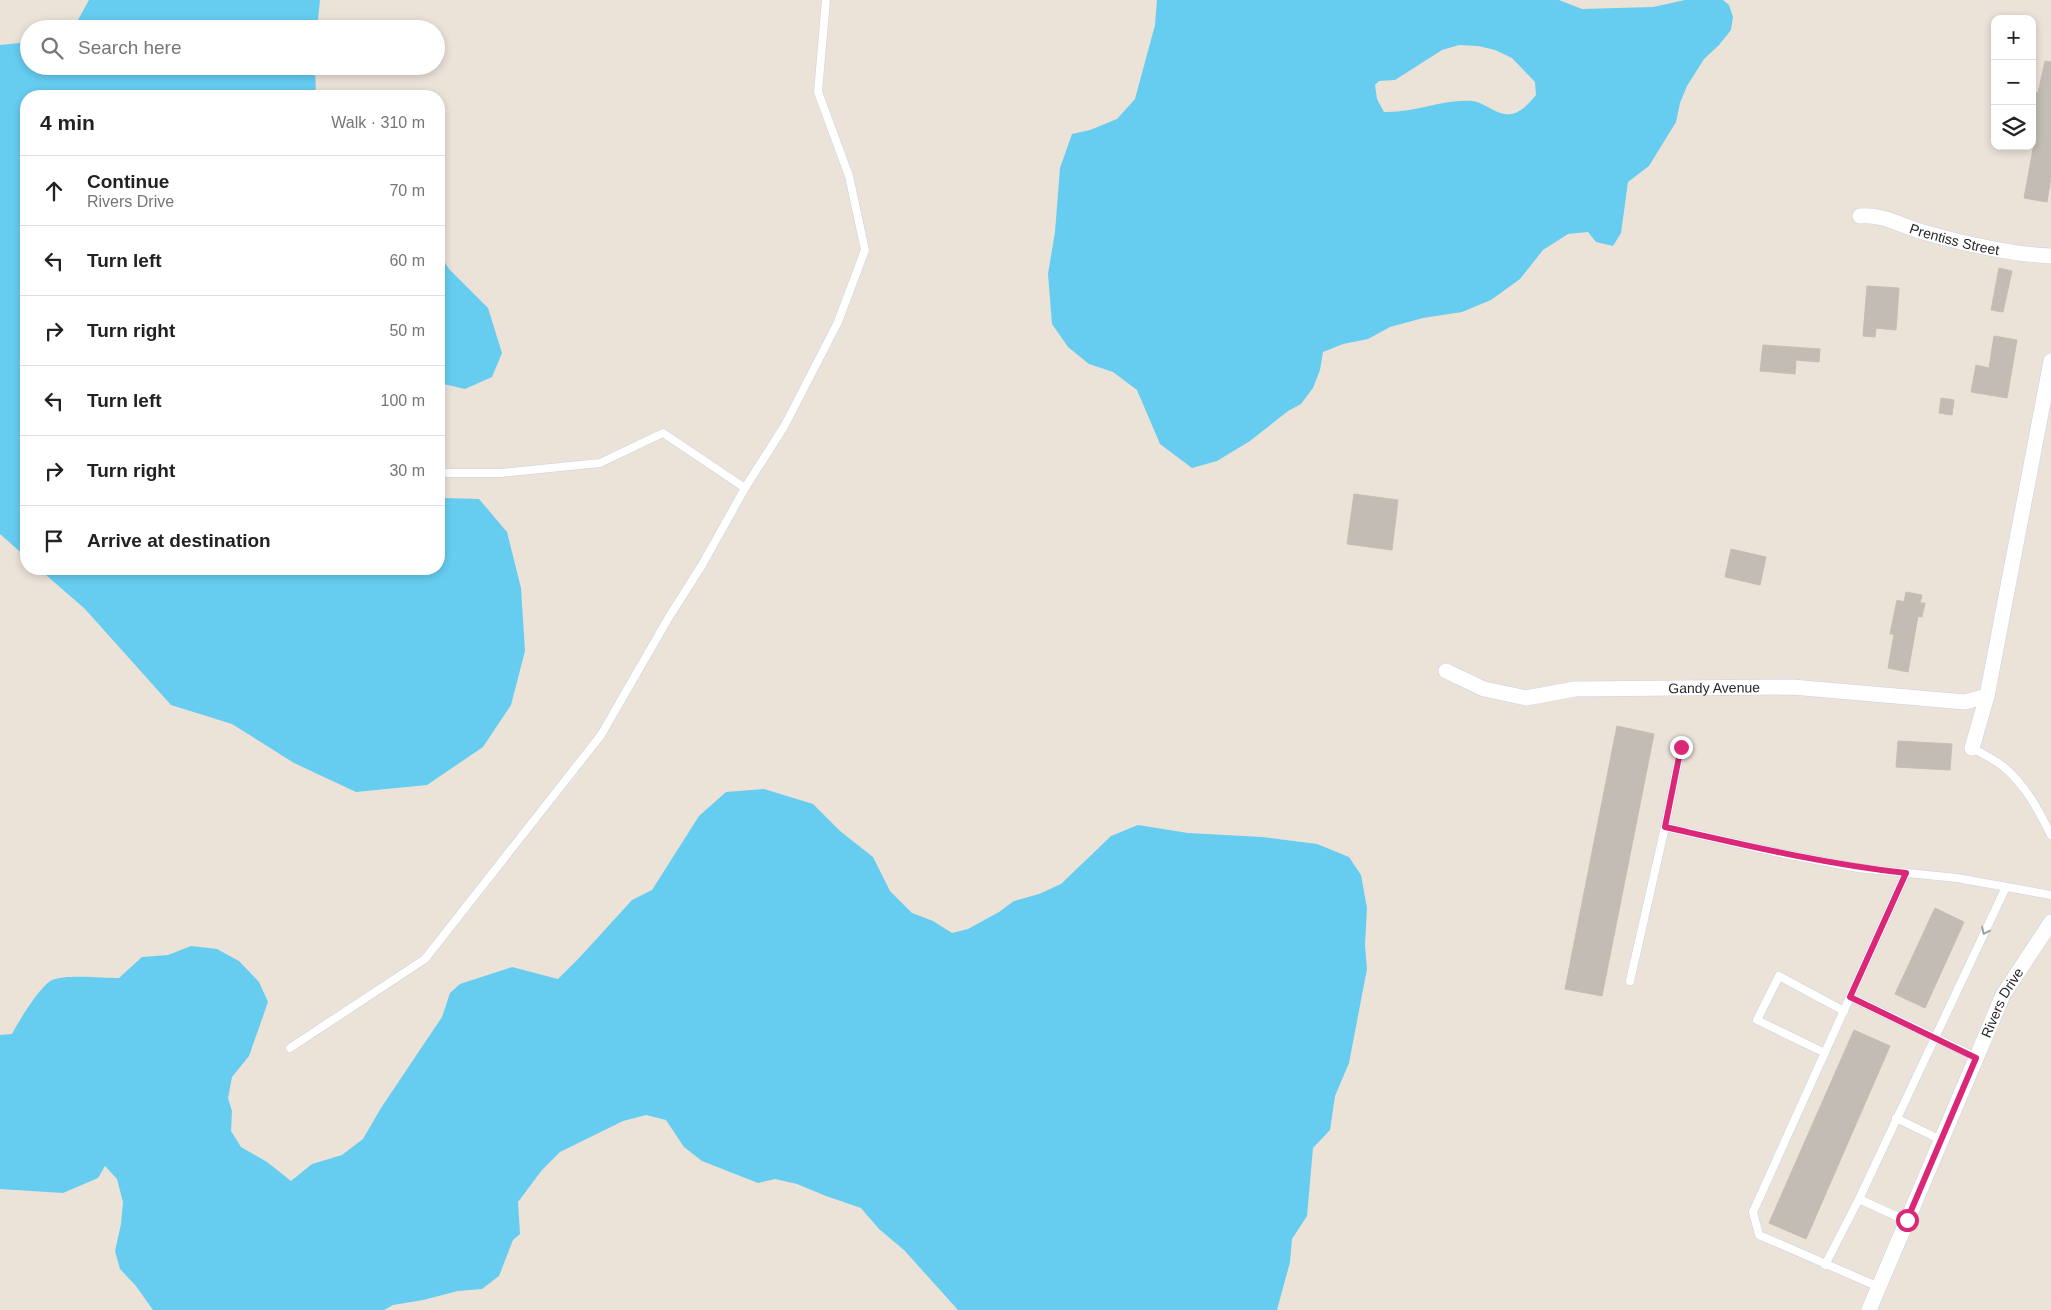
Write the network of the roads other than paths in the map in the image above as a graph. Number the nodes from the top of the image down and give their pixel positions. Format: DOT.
graph roads {
  1 [pos="826,0"];
  2 [pos="1860,216"];
  3 [pos="2051,256"];
  4 [pos="2051,361"];
  5 [pos="445,473"];
  6 [pos="745,488"];
  7 [pos="1446,671"];
  8 [pos="1987,696"];
  9 [pos="1681,747"];
  10 [pos="1972,748"];
  11 [pos="1665,827"];
  12 [pos="2051,835"];
  13 [pos="1906,873"];
  14 [pos="2006,887"];
  15 [pos="2051,895"];
  16 [pos="2051,922"];
  17 [pos="1630,981"];
  18 [pos="1850,997"];
  19 [pos="1844,1011"];
  20 [pos="1934,1037"];
  21 [pos="290,1048"];
  22 [pos="1825,1053"];
  23 [pos="1976,1058"];
  24 [pos="1896,1118"];
  25 [pos="1942,1140"];
  26 [pos="1859,1199"];
  27 [pos="1907,1220"];
  28 [pos="1825,1265"];
  29 [pos="1879,1287"];
  30 [pos="1869,1310"];
  1 -- 6 [label="lane"];
  2 -- 3 [label="street, Prentiss Street"];
  4 -- 8 [label="street"];
  5 -- 6 [label="lane"];
  6 -- 21 [label="lane"];
  7 -- 8 [label="street, Gandy Avenue"];
  8 -- 10 [label="street"];
  9 -- 11 [label="lane"];
  10 -- 12 [label="lane"];
  11 -- 13 [label="lane"];
  11 -- 17 [label="lane"];
  13 -- 14 [label="lane"];
  13 -- 18 [label="lane"];
  14 -- 15 [label="lane"];
  14 -- 20 [label="lane, one-way"];
  16 -- 23 [label="street, Rivers Drive"];
  18 -- 19 [label="lane"];
  18 -- 20 [label="lane"];
  19 -- 22 [label="lane"];
  19 -- 22 [label="lane"];
  20 -- 23 [label="lane"];
  20 -- 24 [label="lane"];
  22 -- 28 [label="lane"];
  23 -- 25 [label="street, Rivers Drive"];
  24 -- 25 [label="lane"];
  24 -- 26 [label="lane"];
  25 -- 27 [label="street, Rivers Drive"];
  26 -- 27 [label="lane"];
  26 -- 28 [label="lane"];
  27 -- 29 [label="street, Rivers Drive"];
  28 -- 29 [label="lane"];
  29 -- 30 [label="street, Rivers Drive"];
}
